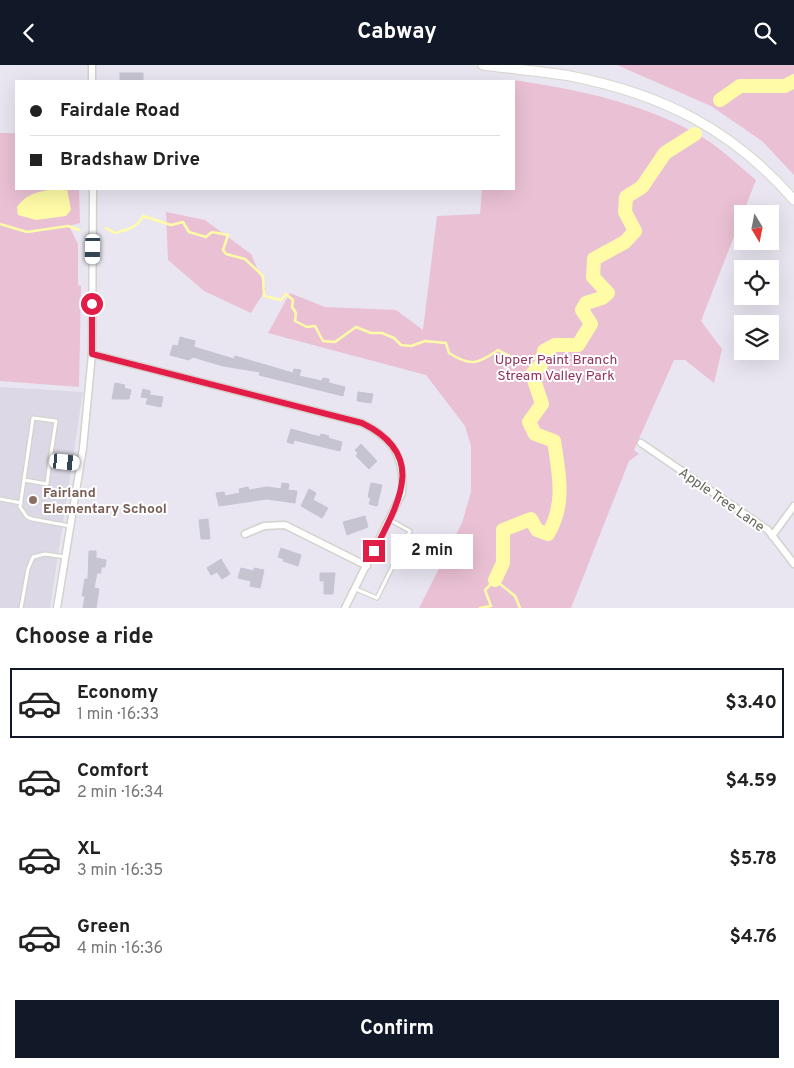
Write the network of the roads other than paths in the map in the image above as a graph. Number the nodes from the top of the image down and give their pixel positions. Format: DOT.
graph roads {
  1 [pos="92,65"];
  2 [pos="483,65"];
  3 [pos="92,80"];
  4 [pos="93,190"];
  5 [pos="794,200"];
  6 [pos="92,354"];
  7 [pos="641,443"];
  8 [pos="50,460"];
  9 [pos="80,463"];
  10 [pos="24,480"];
  11 [pos="0,499"];
  12 [pos="21,503"];
  13 [pos="794,506"];
  14 [pos="390,520"];
  15 [pos="70,526"];
  16 [pos="244,534"];
  17 [pos="772,536"];
  18 [pos="66,557"];
  19 [pos="794,564"];
  20 [pos="367,566"];
  21 [pos="355,589"];
  22 [pos="21,608"];
  23 [pos="57,608"];
  24 [pos="345,608"];
  1 -- 3 [label="street"];
  2 -- 5 [label="main road"];
  4 -- 6 [label="street"];
  6 -- 9 [label="street"];
  6 -- 14 [label="street"];
  7 -- 17 [label="street, Apple Tree Lane"];
  8 -- 9 [label="lane"];
  8 -- 10 [label="lane"];
  8 -- 10 [label="lane"];
  9 -- 15 [label="street"];
  10 -- 12 [label="lane"];
  11 -- 12 [label="lane"];
  12 -- 15 [label="lane"];
  13 -- 17 [label="street"];
  14 -- 20 [label="street"];
  14 -- 21 [label="lane"];
  15 -- 18 [label="street"];
  16 -- 20 [label="street"];
  17 -- 19 [label="street, Apple Tree Lane"];
  18 -- 22 [label="lane"];
  18 -- 23 [label="street"];
  20 -- 21 [label="street"];
  21 -- 24 [label="street"];
}
